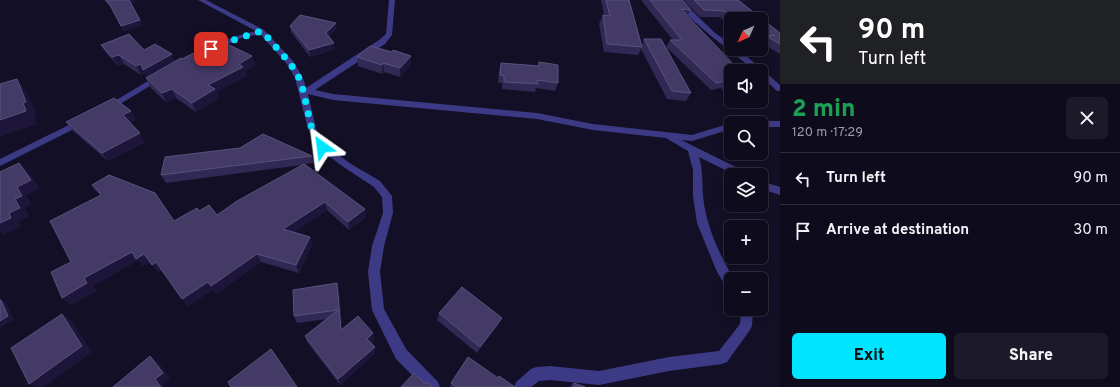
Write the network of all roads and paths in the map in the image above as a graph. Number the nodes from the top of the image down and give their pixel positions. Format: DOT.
graph roads {
  1 [pos="202,0"];
  2 [pos="392,0"];
  3 [pos="676,0"];
  4 [pos="262,31"];
  5 [pos="724,42"];
  6 [pos="204,52"];
  7 [pos="743,56"];
  8 [pos="752,64"];
  9 [pos="170,71"];
  10 [pos="768,78"];
  11 [pos="780,89"];
  12 [pos="306,91"];
  13 [pos="101,111"];
  14 [pos="88,118"];
  15 [pos="768,124"];
  16 [pos="780,124"];
  17 [pos="724,128"];
  18 [pos="665,135"];
  19 [pos="692,149"];
  20 [pos="0,163"];
  21 [pos="729,168"];
  22 [pos="768,187"];
  23 [pos="780,191"];
  24 [pos="724,273"];
  25 [pos="747,316"];
  26 [pos="433,387"];
  27 [pos="521,387"];
  1 -- 4 [label="street"];
  2 -- 12 [label="street"];
  3 -- 5 [label="street"];
  4 -- 6 [label="street"];
  4 -- 12 [label="street"];
  7 -- 8 [label="street"];
  9 -- 13 [label="street"];
  10 -- 11 [label="street"];
  12 -- 18 [label="street"];
  12 -- 26 [label="street"];
  14 -- 20 [label="street"];
  15 -- 16 [label="street"];
  17 -- 18 [label="street"];
  18 -- 19 [label="street"];
  19 -- 21 [label="street"];
  19 -- 24 [label="street"];
  22 -- 23 [label="street"];
  25 -- 27 [label="street"];
}
